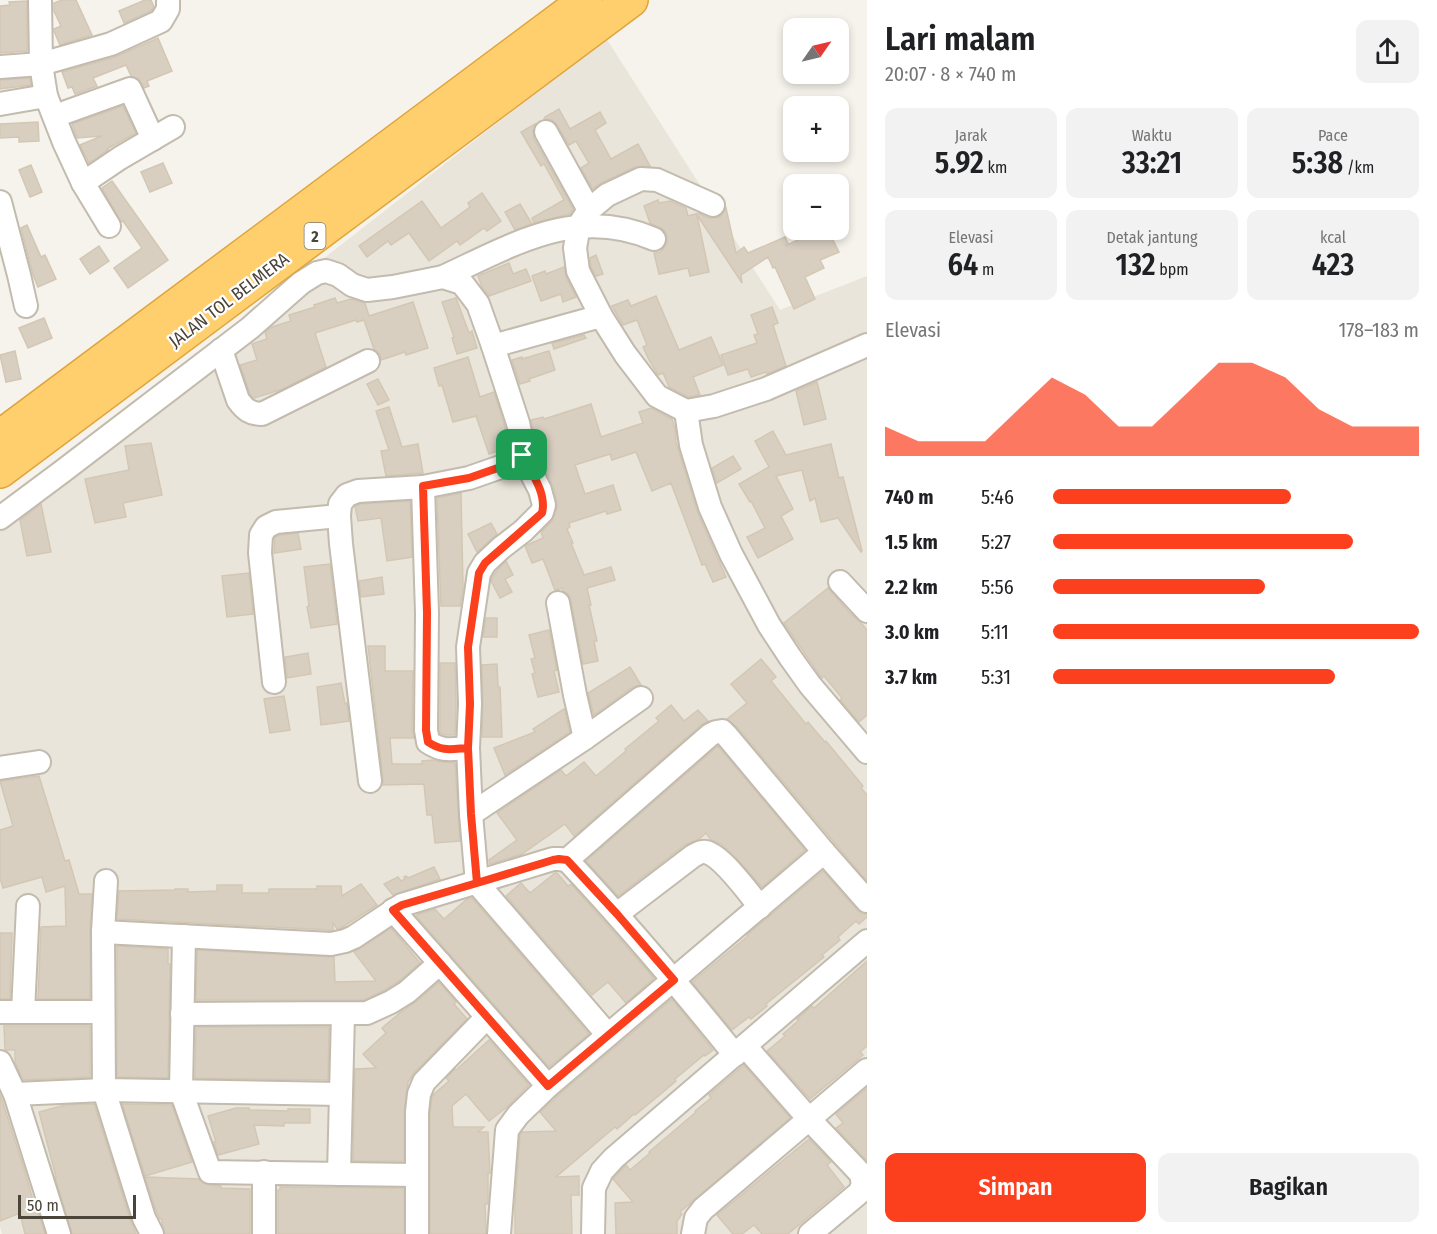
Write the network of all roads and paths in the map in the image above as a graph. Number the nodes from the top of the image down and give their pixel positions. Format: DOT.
graph roads {
  1 [pos="40,0"];
  2 [pos="168,0"];
  3 [pos="586,0"];
  4 [pos="631,0"];
  5 [pos="41,64"];
  6 [pos="0,67"];
  7 [pos="0,104"];
  8 [pos="50,106"];
  9 [pos="173,127"];
  10 [pos="546,132"];
  11 [pos="153,140"];
  12 [pos="83,183"];
  13 [pos="0,202"];
  14 [pos="713,205"];
  15 [pos="584,218"];
  16 [pos="109,226"];
  17 [pos="654,239"];
  18 [pos="443,277"];
  19 [pos="26,306"];
  20 [pos="601,316"];
  21 [pos="867,345"];
  22 [pos="493,346"];
  23 [pos="221,350"];
  24 [pos="368,361"];
  25 [pos="686,411"];
  26 [pos="0,437"];
  27 [pos="522,455"];
  28 [pos="0,471"];
  29 [pos="423,486"];
  30 [pos="339,516"];
  31 [pos="0,518"];
  32 [pos="840,582"];
  33 [pos="558,603"];
  34 [pos="866,609"];
  35 [pos="274,682"];
  36 [pos="641,698"];
  37 [pos="585,738"];
  38 [pos="468,748"];
  39 [pos="867,752"];
  40 [pos="39,762"];
  41 [pos="0,768"];
  42 [pos="370,781"];
  43 [pos="471,814"];
  44 [pos="824,852"];
  45 [pos="567,860"];
  46 [pos="106,881"];
  47 [pos="477,883"];
  48 [pos="867,901"];
  49 [pos="28,906"];
  50 [pos="760,907"];
  51 [pos="393,910"];
  52 [pos="617,914"];
  53 [pos="103,932"];
  54 [pos="184,936"];
  55 [pos="867,941"];
  56 [pos="440,963"];
  57 [pos="674,980"];
  58 [pos="0,1012"];
  59 [pos="23,1012"];
  60 [pos="103,1012"];
  61 [pos="182,1014"];
  62 [pos="343,1014"];
  63 [pos="487,1017"];
  64 [pos="608,1035"];
  65 [pos="740,1051"];
  66 [pos="0,1062"];
  67 [pos="867,1070"];
  68 [pos="548,1086"];
  69 [pos="104,1090"];
  70 [pos="181,1091"];
  71 [pos="15,1094"];
  72 [pos="341,1094"];
  73 [pos="808,1119"];
  74 [pos="264,1173"];
  75 [pos="339,1174"];
  76 [pos="417,1175"];
  77 [pos="865,1187"];
  78 [pos="59,1234"];
  79 [pos="152,1234"];
  80 [pos="264,1234"];
  81 [pos="417,1234"];
  82 [pos="499,1234"];
  83 [pos="593,1234"];
  84 [pos="693,1234"];
  85 [pos="810,1234"];
  1 -- 5 [label="street"];
  2 -- 5 [label="street"];
  3 -- 26 [label="highway, JALAN TOL BELMERA / 2"];
  4 -- 28 [label="highway, JALAN TOL BELMERA / 2"];
  5 -- 6 [label="street"];
  5 -- 8 [label="street"];
  7 -- 8 [label="street"];
  8 -- 11 [label="street"];
  8 -- 12 [label="street"];
  9 -- 11 [label="street"];
  10 -- 15 [label="street"];
  11 -- 12 [label="street"];
  12 -- 16 [label="street"];
  13 -- 19 [label="street"];
  14 -- 15 [label="street"];
  15 -- 17 [label="street"];
  15 -- 18 [label="street"];
  15 -- 20 [label="street"];
  18 -- 22 [label="street"];
  18 -- 23 [label="street"];
  20 -- 22 [label="street"];
  20 -- 25 [label="street"];
  21 -- 25 [label="street"];
  22 -- 27 [label="street"];
  23 -- 24 [label="street"];
  23 -- 31 [label="street"];
  25 -- 39 [label="street"];
  27 -- 29 [label="street"];
  27 -- 38 [label="street"];
  29 -- 30 [label="street"];
  29 -- 38 [label="street"];
  30 -- 35 [label="street"];
  30 -- 42 [label="street"];
  32 -- 34 [label="street"];
  33 -- 37 [label="street"];
  36 -- 37 [label="street"];
  37 -- 43 [label="street"];
  38 -- 43 [label="street"];
  40 -- 41 [label="street"];
  43 -- 47 [label="street"];
  44 -- 45 [label="street"];
  44 -- 48 [label="street"];
  44 -- 50 [label="street"];
  45 -- 47 [label="street"];
  45 -- 52 [label="street"];
  46 -- 53 [label="street"];
  47 -- 51 [label="street"];
  47 -- 64 [label="street"];
  49 -- 59 [label="street"];
  50 -- 52 [label="street"];
  50 -- 57 [label="street"];
  51 -- 54 [label="street"];
  51 -- 56 [label="street"];
  52 -- 57 [label="street"];
  53 -- 54 [label="street"];
  53 -- 60 [label="street"];
  54 -- 61 [label="street"];
  55 -- 65 [label="street"];
  56 -- 62 [label="street"];
  56 -- 63 [label="street"];
  57 -- 64 [label="street"];
  57 -- 65 [label="street"];
  58 -- 59 [label="street"];
  59 -- 60 [label="street"];
  60 -- 69 [label="street"];
  61 -- 62 [label="street"];
  61 -- 70 [label="street"];
  62 -- 72 [label="street"];
  63 -- 68 [label="street"];
  63 -- 76 [label="street"];
  64 -- 68 [label="street"];
  65 -- 73 [label="street"];
  65 -- 83 [label="street"];
  66 -- 71 [label="street"];
  67 -- 73 [label="street"];
  68 -- 82 [label="street"];
  69 -- 70 [label="street"];
  69 -- 71 [label="street"];
  69 -- 79 [label="street"];
  70 -- 72 [label="street"];
  70 -- 74 [label="street"];
  71 -- 78 [label="street"];
  72 -- 75 [label="street"];
  73 -- 77 [label="street"];
  73 -- 84 [label="street"];
  74 -- 75 [label="street"];
  74 -- 80 [label="street"];
  75 -- 76 [label="street"];
  76 -- 81 [label="street"];
  77 -- 85 [label="street"];
}
